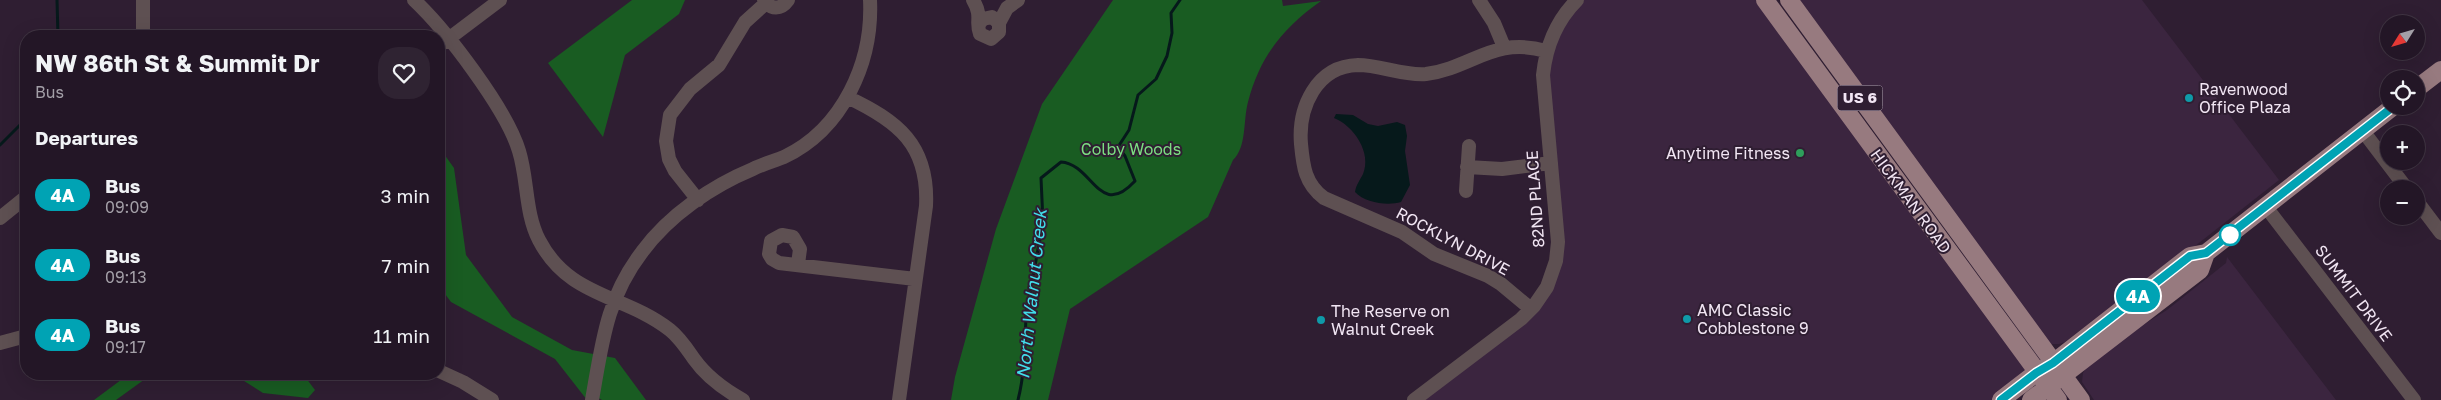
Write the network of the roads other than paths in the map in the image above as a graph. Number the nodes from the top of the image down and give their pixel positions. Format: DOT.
graph roads {
  1 [pos="143,0"];
  2 [pos="414,0"];
  3 [pos="500,0"];
  4 [pos="788,0"];
  5 [pos="870,0"];
  6 [pos="973,0"];
  7 [pos="1018,0"];
  8 [pos="1479,0"];
  9 [pos="1577,0"];
  10 [pos="1765,0"];
  11 [pos="1789,0"];
  12 [pos="765,2"];
  13 [pos="143,30"];
  14 [pos="434,30"];
  15 [pos="445,41"];
  16 [pos="445,46"];
  17 [pos="1504,47"];
  18 [pos="1546,51"];
  19 [pos="2441,70"];
  20 [pos="2425,82"];
  21 [pos="847,97"];
  22 [pos="2383,115"];
  23 [pos="2363,131"];
  24 [pos="1469,146"];
  25 [pos="1551,163"];
  26 [pos="1468,167"];
  27 [pos="2400,180"];
  28 [pos="1466,191"];
  29 [pos="698,200"];
  30 [pos="20,202"];
  31 [pos="2266,207"];
  32 [pos="2425,212"];
  33 [pos="0,218"];
  34 [pos="2441,233"];
  35 [pos="798,264"];
  36 [pos="915,279"];
  37 [pos="614,301"];
  38 [pos="1531,309"];
  39 [pos="20,338"];
  40 [pos="0,343"];
  41 [pos="2058,370"];
  42 [pos="2036,373"];
  43 [pos="445,374"];
  44 [pos="2053,394"];
  45 [pos="492,400"];
  46 [pos="592,400"];
  47 [pos="743,400"];
  48 [pos="899,400"];
  49 [pos="1414,400"];
  50 [pos="2001,400"];
  51 [pos="2030,400"];
  52 [pos="2082,400"];
  53 [pos="2414,400"];
  1 -- 13 [label="street"];
  2 -- 14 [label="street"];
  3 -- 15 [label="street"];
  4 -- 12 [label="street"];
  5 -- 21 [label="street"];
  6 -- 7 [label="street"];
  8 -- 17 [label="street"];
  9 -- 18 [label="street, 82ND PLACE"];
  10 -- 42 [label="main road, HICKMAN ROAD / US 6"];
  11 -- 41 [label="main road, HICKMAN ROAD / US 6"];
  12 -- 29 [label="street"];
  16 -- 37 [label="street"];
  17 -- 18 [label="street"];
  17 -- 38 [label="street, ROCKLYN DRIVE"];
  18 -- 25 [label="street, 82ND PLACE"];
  19 -- 20 [label="main road"];
  21 -- 29 [label="street"];
  21 -- 36 [label="street"];
  22 -- 23 [label="main road"];
  23 -- 27 [label="street"];
  23 -- 31 [label="main road"];
  24 -- 26 [label="street"];
  25 -- 26 [label="street"];
  25 -- 38 [label="street, 82ND PLACE"];
  26 -- 28 [label="street"];
  29 -- 37 [label="street"];
  30 -- 33 [label="street"];
  31 -- 41 [label="main road"];
  31 -- 53 [label="street, SUMMIT DRIVE"];
  32 -- 34 [label="street"];
  35 -- 36 [label="street"];
  36 -- 48 [label="street"];
  37 -- 46 [label="street"];
  37 -- 47 [label="street"];
  38 -- 49 [label="street, 82ND PLACE"];
  39 -- 40 [label="street"];
  41 -- 42 [label="main road"];
  41 -- 44 [label="main road"];
  41 -- 52 [label="main road, HICKMAN ROAD / US 6"];
  42 -- 44 [label="main road, HICKMAN ROAD / US 6"];
  42 -- 50 [label="main road"];
  43 -- 45 [label="street"];
  44 -- 51 [label="main road"];
}
